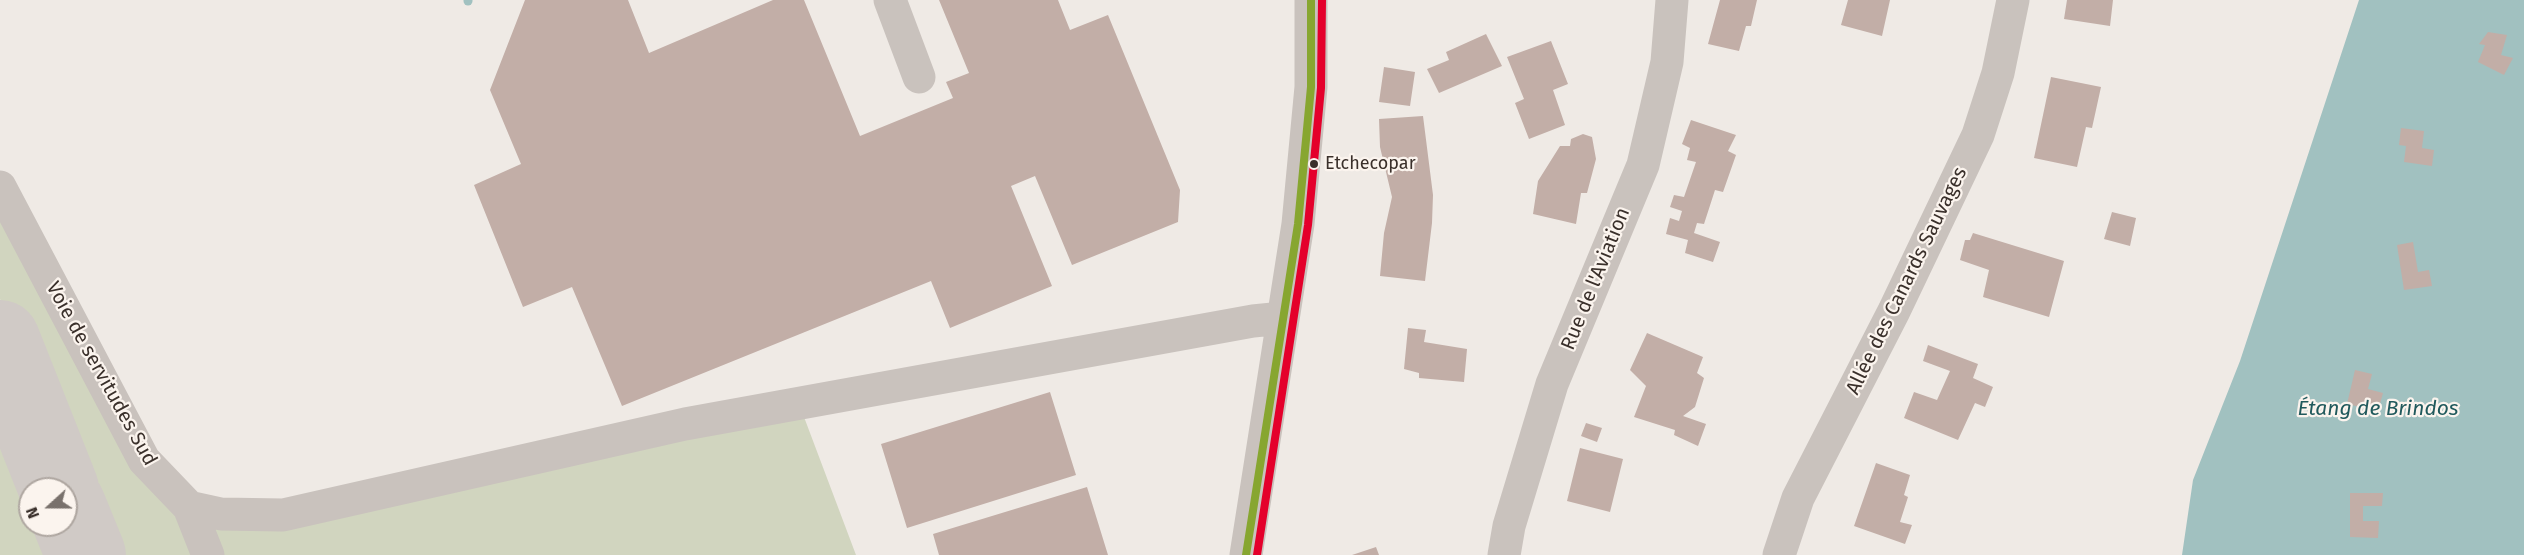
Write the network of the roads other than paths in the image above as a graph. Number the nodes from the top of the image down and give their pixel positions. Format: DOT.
graph roads {
  1 [pos="890,0"];
  2 [pos="1311,0"];
  3 [pos="1672,0"];
  4 [pos="2013,0"];
  5 [pos="919,77"];
  6 [pos="0,187"];
  7 [pos="1283,318"];
  8 [pos="189,507"];
  9 [pos="208,555"];
  10 [pos="1246,555"];
  11 [pos="1504,555"];
  12 [pos="1779,555"];
  1 -- 5 [label="street"];
  2 -- 7 [label="street"];
  3 -- 11 [label="street, Rue de l'Aviation"];
  4 -- 12 [label="street, Allée des Canards Sauvages"];
  6 -- 8 [label="street, Voie de servitudes Sud"];
  7 -- 8 [label="street"];
  7 -- 10 [label="street"];
  8 -- 9 [label="street, Voie de servitudes Sud"];
}
